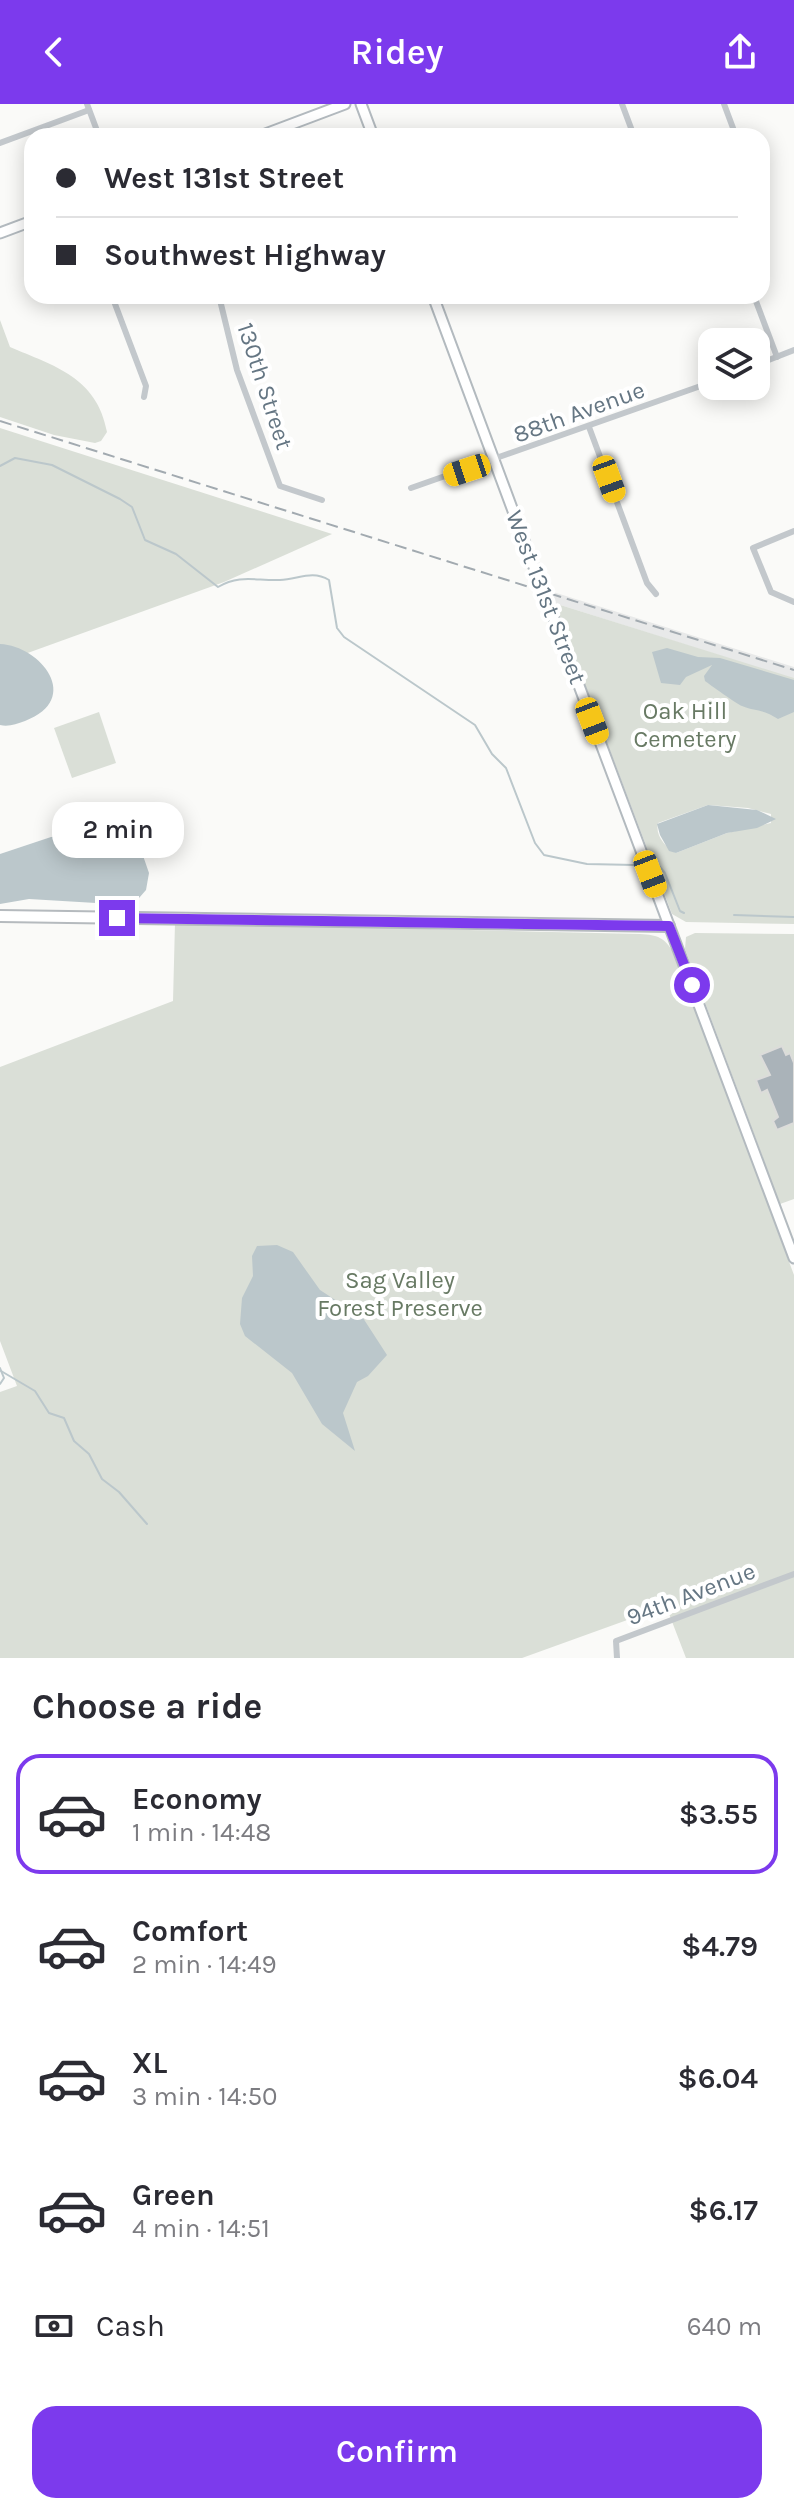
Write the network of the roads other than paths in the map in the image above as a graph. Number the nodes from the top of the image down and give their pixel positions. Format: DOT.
graph roads {
  1 [pos="345,104"];
  2 [pos="361,104"];
  3 [pos="622,104"];
  4 [pos="724,104"];
  5 [pos="88,107"];
  6 [pos="37,128"];
  7 [pos="96,128"];
  8 [pos="281,128"];
  9 [pos="370,128"];
  10 [pos="631,128"];
  11 [pos="733,128"];
  12 [pos="24,133"];
  13 [pos="0,143"];
  14 [pos="24,224"];
  15 [pos="0,233"];
  16 [pos="115,304"];
  17 [pos="221,304"];
  18 [pos="436,304"];
  19 [pos="757,304"];
  20 [pos="794,350"];
  21 [pos="777,357"];
  22 [pos="770,360"];
  23 [pos="698,387"];
  24 [pos="144,397"];
  25 [pos="589,427"];
  26 [pos="495,461"];
  27 [pos="411,488"];
  28 [pos="322,500"];
  29 [pos="794,531"];
  30 [pos="656,594"];
  31 [pos="794,602"];
  32 [pos="0,916"];
  33 [pos="669,926"];
  34 [pos="794,1258"];
  35 [pos="794,1574"];
  36 [pos="617,1658"];
  1 -- 8 [label="street"];
  2 -- 9 [label="street"];
  3 -- 10 [label="street"];
  4 -- 11 [label="street"];
  5 -- 6 [label="street"];
  5 -- 7 [label="street"];
  12 -- 13 [label="street"];
  14 -- 15 [label="street"];
  16 -- 24 [label="street"];
  17 -- 28 [label="street, 130th Street"];
  18 -- 26 [label="street, West 131st Street"];
  19 -- 21 [label="street"];
  20 -- 21 [label="street"];
  21 -- 22 [label="street"];
  23 -- 25 [label="street, 88th Avenue"];
  25 -- 26 [label="street, 88th Avenue"];
  25 -- 30 [label="street"];
  26 -- 27 [label="street, 88th Avenue"];
  26 -- 33 [label="street, West 131st Street, bridge"];
  29 -- 31 [label="street"];
  32 -- 33 [label="main road"];
  33 -- 34 [label="street, West 131st Street"];
  35 -- 36 [label="street, 94th Avenue"];
}
